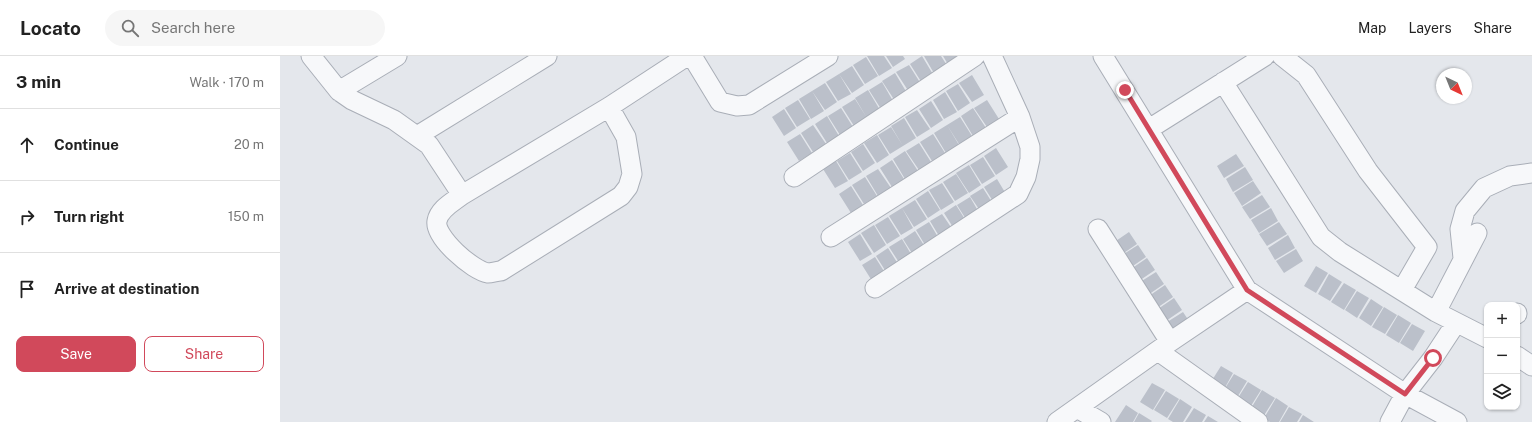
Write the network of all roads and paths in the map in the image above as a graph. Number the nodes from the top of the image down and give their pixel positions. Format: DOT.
graph roads {
  1 [pos="311,56"];
  2 [pos="397,56"];
  3 [pos="547,56"];
  4 [pos="687,56"];
  5 [pos="692,56"];
  6 [pos="828,56"];
  7 [pos="975,56"];
  8 [pos="1103,56"];
  9 [pos="1265,56"];
  10 [pos="1282,56"];
  11 [pos="998,58"];
  12 [pos="1223,82"];
  13 [pos="339,91"];
  14 [pos="609,107"];
  15 [pos="1020,117"];
  16 [pos="1149,129"];
  17 [pos="417,136"];
  18 [pos="1532,172"];
  19 [pos="794,177"];
  20 [pos="462,195"];
  21 [pos="1098,229"];
  22 [pos="1477,233"];
  23 [pos="831,237"];
  24 [pos="1463,258"];
  25 [pos="875,288"];
  26 [pos="1247,290"];
  27 [pos="1402,290"];
  28 [pos="1436,312"];
  29 [pos="1456,323"];
  30 [pos="1484,337"];
  31 [pos="1164,346"];
  32 [pos="1520,358"];
  33 [pos="1532,366"];
  34 [pos="1405,394"];
  35 [pos="1077,408"];
  36 [pos="1057,422"];
  37 [pos="1102,422"];
  38 [pos="1258,422"];
  39 [pos="1390,422"];
  40 [pos="1457,422"];
  1 -- 13 [label="street"];
  2 -- 13 [label="street"];
  3 -- 17 [label="street"];
  4 -- 14 [label="street"];
  5 -- 6 [label="street"];
  7 -- 19 [label="street"];
  8 -- 16 [label="street"];
  9 -- 12 [label="street"];
  10 -- 27 [label="street"];
  11 -- 15 [label="street"];
  12 -- 16 [label="street"];
  12 -- 27 [label="street"];
  13 -- 17 [label="street"];
  14 -- 20 [label="street"];
  14 -- 20 [label="street"];
  15 -- 23 [label="street"];
  15 -- 25 [label="street"];
  16 -- 26 [label="street"];
  17 -- 20 [label="street"];
  18 -- 24 [label="street"];
  21 -- 31 [label="street"];
  22 -- 24 [label="street"];
  24 -- 28 [label="street"];
  26 -- 31 [label="street"];
  26 -- 34 [label="street"];
  27 -- 28 [label="street"];
  28 -- 29 [label="street"];
  29 -- 30 [label="street"];
  29 -- 34 [label="street"];
  31 -- 35 [label="street"];
  31 -- 38 [label="street"];
  32 -- 33 [label="street"];
  34 -- 39 [label="street"];
  34 -- 40 [label="street"];
  35 -- 36 [label="street"];
  35 -- 37 [label="street"];
}
